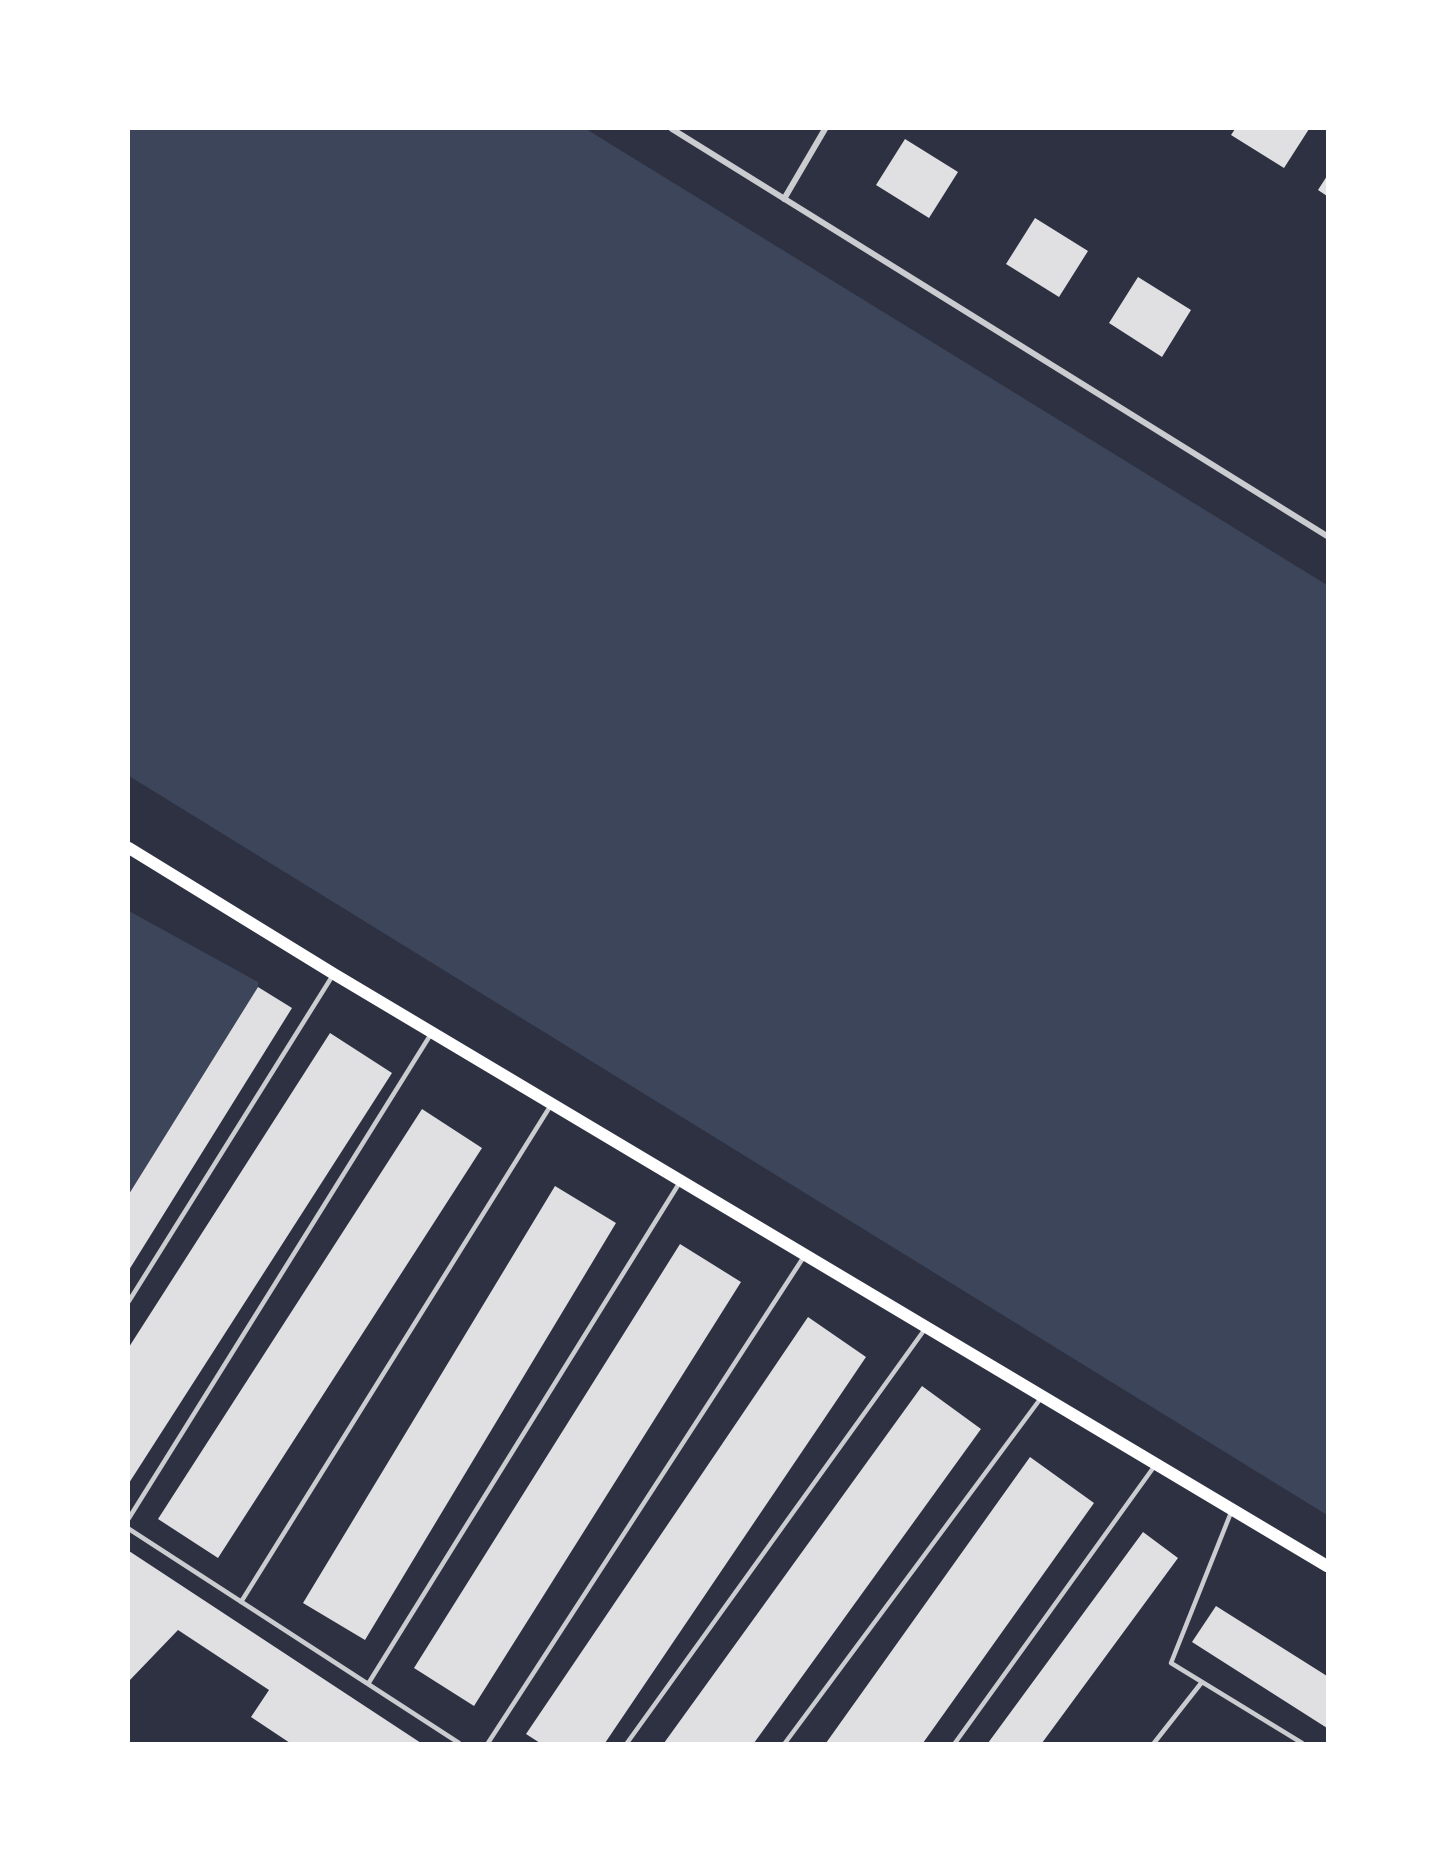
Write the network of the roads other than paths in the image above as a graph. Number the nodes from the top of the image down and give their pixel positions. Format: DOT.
graph roads {
  1 [pos="672,129"];
  2 [pos="825,129"];
  3 [pos="784,198"];
  4 [pos="1327,536"];
  5 [pos="129,848"];
  6 [pos="334,974"];
  7 [pos="432,1032"];
  8 [pos="552,1104"];
  9 [pos="681,1181"];
  10 [pos="805,1255"];
  11 [pos="129,1300"];
  12 [pos="926,1327"];
  13 [pos="1042,1396"];
  14 [pos="1156,1464"];
  15 [pos="1232,1510"];
  16 [pos="129,1518"];
  17 [pos="129,1529"];
  18 [pos="1327,1566"];
  19 [pos="242,1602"];
  20 [pos="1202,1682"];
  21 [pos="368,1684"];
  22 [pos="459,1743"];
  23 [pos="488,1743"];
  24 [pos="627,1743"];
  25 [pos="785,1743"];
  26 [pos="956,1743"];
  27 [pos="1154,1743"];
  28 [pos="1302,1743"];
  1 -- 3 [label="street"];
  2 -- 3 [label="street"];
  3 -- 4 [label="street"];
  5 -- 6 [label="main road"];
  6 -- 7 [label="main road"];
  6 -- 11 [label="lane"];
  7 -- 8 [label="main road"];
  7 -- 16 [label="lane"];
  8 -- 9 [label="main road"];
  8 -- 19 [label="lane"];
  9 -- 10 [label="main road"];
  9 -- 21 [label="lane"];
  10 -- 12 [label="main road"];
  10 -- 23 [label="lane"];
  12 -- 13 [label="main road"];
  12 -- 24 [label="lane"];
  13 -- 14 [label="main road"];
  13 -- 25 [label="lane"];
  14 -- 15 [label="main road"];
  14 -- 26 [label="lane"];
  15 -- 18 [label="main road"];
  15 -- 20 [label="lane"];
  17 -- 19 [label="lane"];
  19 -- 21 [label="lane"];
  20 -- 27 [label="lane"];
  20 -- 28 [label="lane"];
  21 -- 22 [label="lane"];
}
